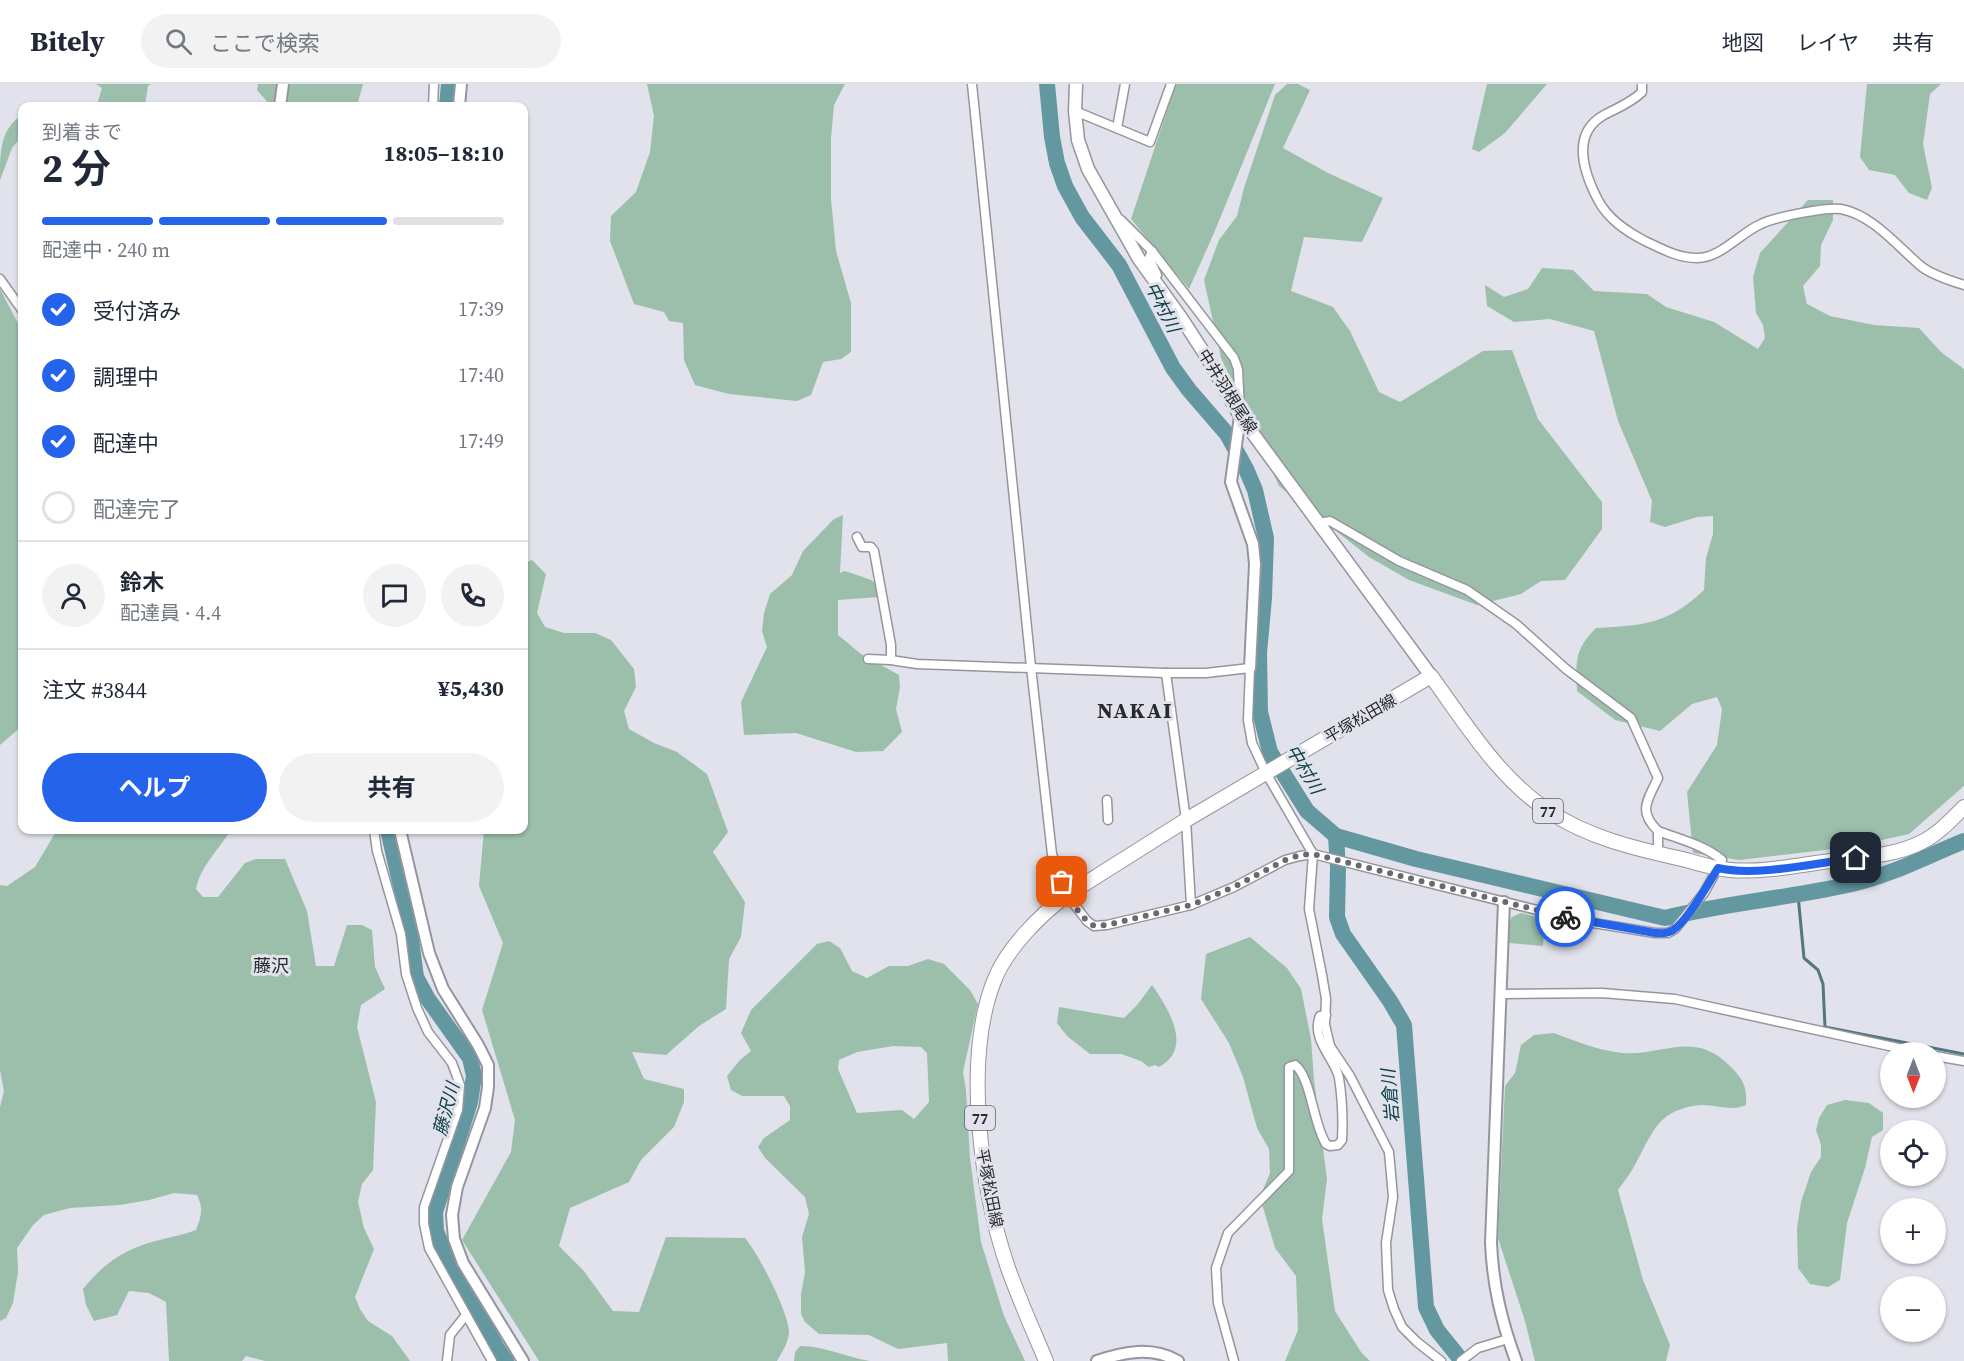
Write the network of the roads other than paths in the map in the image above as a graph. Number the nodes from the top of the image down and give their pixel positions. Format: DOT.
graph roads {
  1 [pos="284,84"];
  2 [pos="434,84"];
  3 [pos="461,84"];
  4 [pos="972,84"];
  5 [pos="1076,84"];
  6 [pos="1125,84"];
  7 [pos="1171,84"];
  8 [pos="1642,84"];
  9 [pos="281,102"];
  10 [pos="433,102"];
  11 [pos="459,102"];
  12 [pos="1076,111"];
  13 [pos="1117,128"];
  14 [pos="1109,207"];
  15 [pos="1152,251"];
  16 [pos="0,279"];
  17 [pos="1155,281"];
  18 [pos="1964,285"];
  19 [pos="18,304"];
  20 [pos="1240,416"];
  21 [pos="1319,523"];
  22 [pos="857,537"];
  23 [pos="868,659"];
  24 [pos="891,660"];
  25 [pos="1031,667"];
  26 [pos="1250,668"];
  27 [pos="1166,673"];
  28 [pos="1431,676"];
  29 [pos="1269,771"];
  30 [pos="1107,800"];
  31 [pos="1964,807"];
  32 [pos="1108,820"];
  33 [pos="1186,820"];
  34 [pos="1658,831"];
  35 [pos="374,834"];
  36 [pos="401,834"];
  37 [pos="1313,854"];
  38 [pos="1658,854"];
  39 [pos="1718,868"];
  40 [pos="1067,895"];
  41 [pos="1504,902"];
  42 [pos="1191,905"];
  43 [pos="1500,994"];
  44 [pos="1326,1015"];
  45 [pos="1880,1044"];
  46 [pos="1946,1058"];
  47 [pos="1964,1061"];
  48 [pos="466,1315"];
  49 [pos="1508,1340"];
  50 [pos="1464,1359"];
  51 [pos="447,1361"];
  52 [pos="492,1361"];
  53 [pos="523,1361"];
  54 [pos="1046,1361"];
  55 [pos="1097,1361"];
  56 [pos="1178,1361"];
  57 [pos="1234,1361"];
  58 [pos="1441,1361"];
  59 [pos="1516,1361"];
  1 -- 9 [label="street"];
  2 -- 10 [label="street"];
  3 -- 11 [label="street"];
  4 -- 25 [label="street"];
  5 -- 12 [label="main road, 中井羽根尾線"];
  6 -- 13 [label="street"];
  7 -- 13 [label="street"];
  8 -- 18 [label="street"];
  12 -- 13 [label="street"];
  12 -- 14 [label="main road, 中井羽根尾線"];
  14 -- 15 [label="street"];
  14 -- 17 [label="main road, 中井羽根尾線"];
  15 -- 17 [label="street"];
  15 -- 20 [label="street"];
  16 -- 19 [label="street"];
  17 -- 20 [label="main road, 中井羽根尾線"];
  20 -- 21 [label="main road, 中井羽根尾線"];
  20 -- 26 [label="street"];
  21 -- 28 [label="main road, 中井羽根尾線"];
  21 -- 34 [label="street"];
  22 -- 24 [label="street"];
  23 -- 24 [label="street"];
  24 -- 25 [label="street"];
  25 -- 27 [label="street"];
  25 -- 40 [label="street"];
  26 -- 27 [label="street"];
  26 -- 29 [label="street"];
  27 -- 33 [label="street"];
  28 -- 29 [label="main road, 平塚松田線 / 77"];
  28 -- 38 [label="main road, 77"];
  29 -- 33 [label="main road, 平塚松田線 / 77"];
  29 -- 37 [label="street"];
  30 -- 32 [label="street"];
  31 -- 39 [label="main road, 77"];
  33 -- 40 [label="main road, 平塚松田線 / 77"];
  33 -- 42 [label="street"];
  34 -- 38 [label="street"];
  34 -- 39 [label="street"];
  35 -- 48 [label="street"];
  36 -- 53 [label="street"];
  37 -- 41 [label="street"];
  37 -- 42 [label="street"];
  37 -- 44 [label="street"];
  38 -- 39 [label="main road, 77"];
  39 -- 41 [label="street"];
  40 -- 42 [label="street"];
  40 -- 54 [label="main road, 平塚松田線 / 77"];
  41 -- 43 [label="street"];
  43 -- 45 [label="street"];
  43 -- 49 [label="street"];
  44 -- 57 [label="street"];
  44 -- 58 [label="street"];
  46 -- 47 [label="street"];
  48 -- 51 [label="street"];
  48 -- 52 [label="street"];
  49 -- 50 [label="street"];
  49 -- 59 [label="street"];
  55 -- 56 [label="street"];
}
